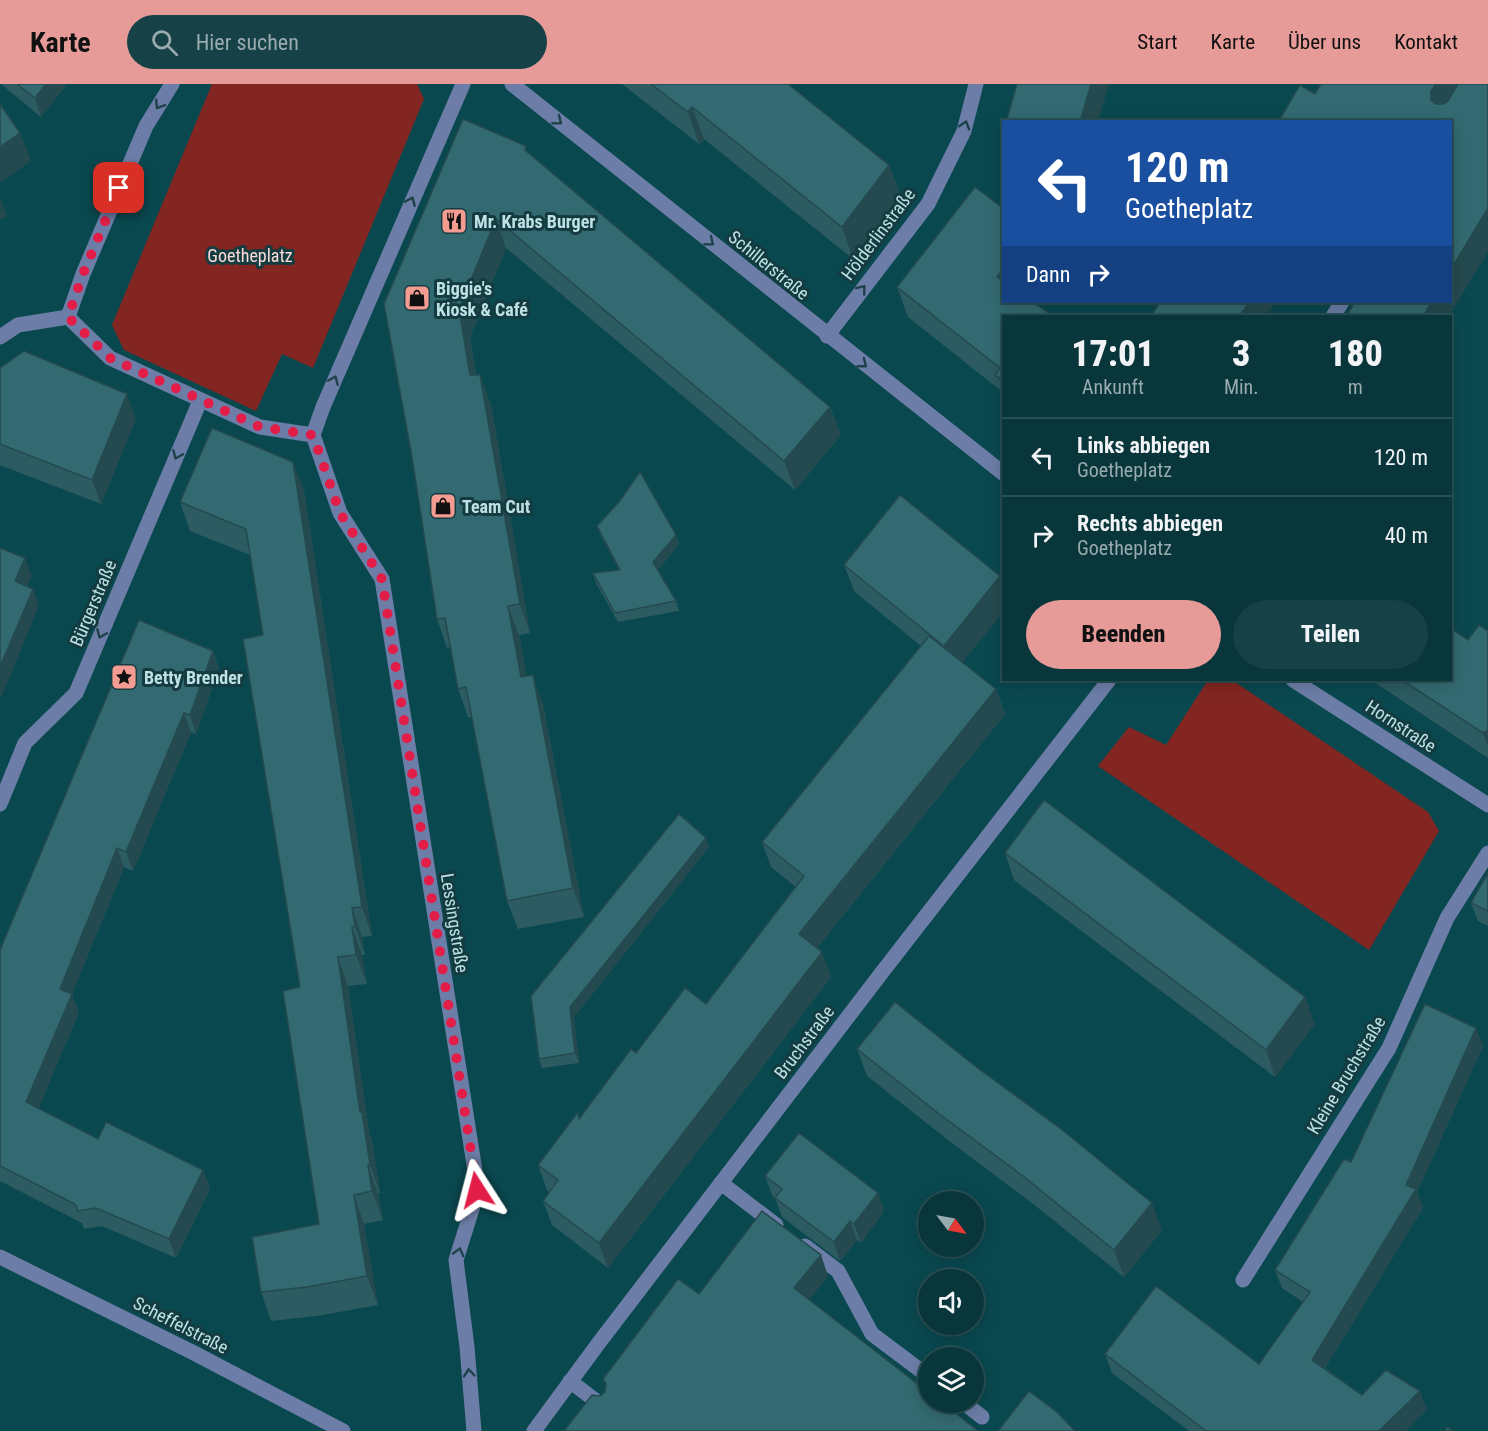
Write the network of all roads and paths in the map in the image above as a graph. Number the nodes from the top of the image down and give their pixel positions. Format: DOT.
graph roads {
  1 [pos="172,84"];
  2 [pos="463,84"];
  3 [pos="512,84"];
  4 [pos="976,84"];
  5 [pos="68,317"];
  6 [pos="827,336"];
  7 [pos="0,337"];
  8 [pos="200,401"];
  9 [pos="313,435"];
  10 [pos="1002,472"];
  11 [pos="1108,681"];
  12 [pos="1295,681"];
  13 [pos="0,804"];
  14 [pos="1488,805"];
  15 [pos="1488,853"];
  16 [pos="721,1183"];
  17 [pos="0,1257"];
  18 [pos="1243,1280"];
  19 [pos="918,1368"];
  20 [pos="570,1381"];
  21 [pos="605,1408"];
  22 [pos="977,1413"];
  23 [pos="982,1417"];
  24 [pos="343,1431"];
  25 [pos="474,1431"];
  26 [pos="534,1431"];
  1 -- 5 [label="street, one-way"];
  9 -- 2 [label="street, one-way"];
  3 -- 6 [label="street, Schillerstraße, one-way"];
  6 -- 4 [label="street, Hölderlinstraße, one-way"];
  5 -- 7 [label="street"];
  5 -- 8 [label="street"];
  6 -- 10 [label="street, Schillerstraße, one-way"];
  8 -- 9 [label="street"];
  8 -- 13 [label="street, Bürgerstraße, one-way"];
  25 -- 9 [label="street, Lessingstraße, one-way"];
  11 -- 16 [label="street, Bruchstraße"];
  12 -- 14 [label="street, Hornstraße"];
  15 -- 18 [label="street, Kleine Bruchstraße"];
  16 -- 19 [label="street"];
  16 -- 20 [label="street, Bruchstraße"];
  17 -- 24 [label="street, Scheffelstraße"];
  20 -- 21 [label="street"];
  20 -- 26 [label="street, Bruchstraße"];
  22 -- 23 [label="street"];
}
